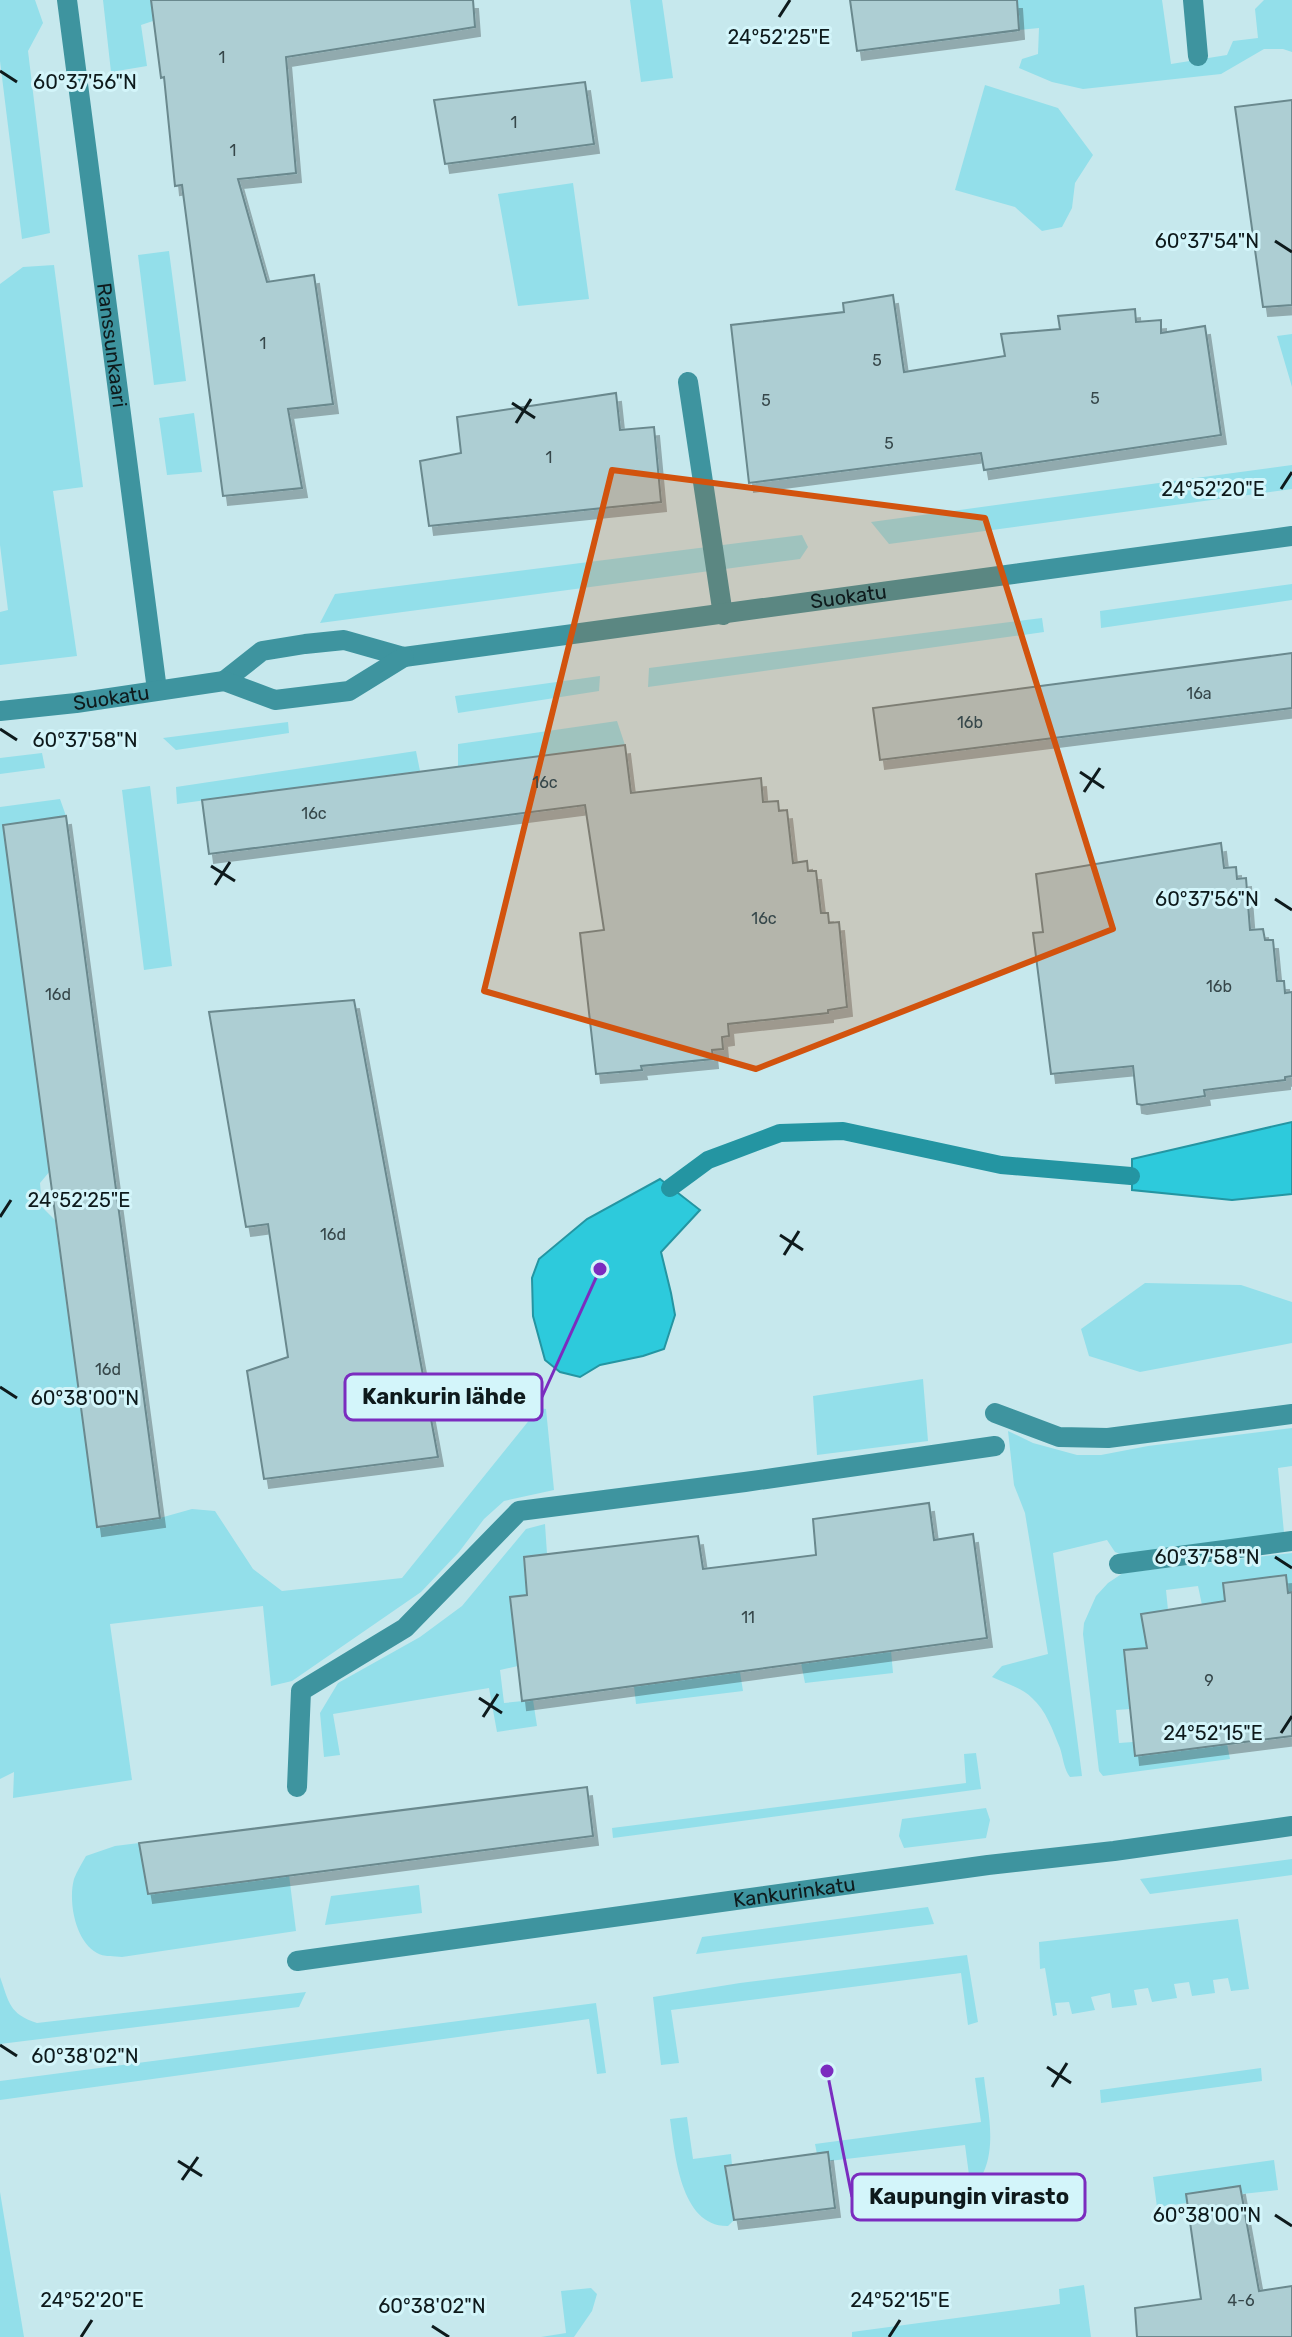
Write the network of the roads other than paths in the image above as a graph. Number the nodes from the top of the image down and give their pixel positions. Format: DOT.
graph roads {
  1 [pos="67,0"];
  2 [pos="1193,0"];
  3 [pos="1198,56"];
  4 [pos="688,382"];
  5 [pos="1292,536"];
  6 [pos="723,615"];
  7 [pos="404,657"];
  8 [pos="224,681"];
  9 [pos="157,690"];
  10 [pos="0,711"];
  11 [pos="995,1413"];
  12 [pos="1292,1414"];
  13 [pos="995,1446"];
  14 [pos="1292,1541"];
  15 [pos="1119,1564"];
  16 [pos="297,1787"];
  17 [pos="1292,1826"];
  18 [pos="297,1961"];
  1 -- 9 [label="street, Ranssunkaari"];
  2 -- 3 [label="street"];
  4 -- 6 [label="street"];
  5 -- 6 [label="street, Suokatu"];
  6 -- 7 [label="street, Suokatu"];
  7 -- 8 [label="street, Suokatu"];
  7 -- 8 [label="street, Suokatu"];
  8 -- 9 [label="street, Suokatu"];
  9 -- 10 [label="street, Suokatu"];
  11 -- 12 [label="street"];
  13 -- 16 [label="street"];
  14 -- 15 [label="street"];
  17 -- 18 [label="street, Kankurinkatu"];
}
